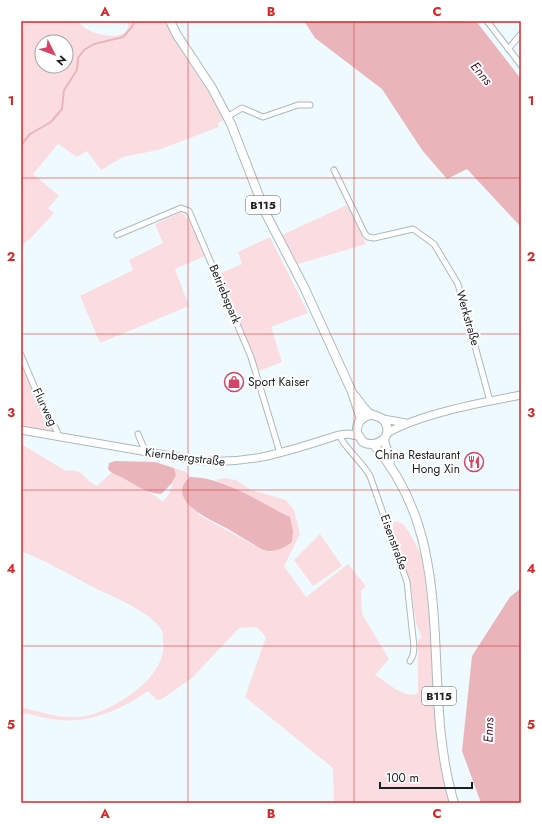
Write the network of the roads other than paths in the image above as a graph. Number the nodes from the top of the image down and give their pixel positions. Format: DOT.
graph roads {
  1 [pos="170,21"];
  2 [pos="487,21"];
  3 [pos="521,34"];
  4 [pos="508,48"];
  5 [pos="521,65"];
  6 [pos="310,105"];
  7 [pos="227,117"];
  8 [pos="334,170"];
  9 [pos="117,235"];
  10 [pos="21,356"];
  11 [pos="352,392"];
  12 [pos="521,395"];
  13 [pos="490,401"];
  14 [pos="370,414"];
  15 [pos="383,419"];
  16 [pos="359,422"];
  17 [pos="406,423"];
  18 [pos="21,430"];
  19 [pos="138,434"];
  20 [pos="348,434"];
  21 [pos="339,435"];
  22 [pos="358,436"];
  23 [pos="385,436"];
  24 [pos="58,437"];
  25 [pos="374,445"];
  26 [pos="143,452"];
  27 [pos="280,453"];
  28 [pos="390,464"];
  29 [pos="410,661"];
  30 [pos="454,803"];
  1 -- 7 [label="main road, B115"];
  2 -- 4 [label="street"];
  3 -- 4 [label="street"];
  4 -- 5 [label="street"];
  6 -- 7 [label="street"];
  7 -- 11 [label="main road, B115"];
  8 -- 13 [label="street, Werkstraße"];
  9 -- 27 [label="street, Betriebspark"];
  10 -- 24 [label="street, Flurweg"];
  11 -- 14 [label="main road, B115"];
  11 -- 16 [label="main road, B115"];
  12 -- 13 [label="street"];
  13 -- 17 [label="street"];
  14 -- 15 [label="main road, B115"];
  14 -- 16 [label="main road"];
  15 -- 17 [label="street"];
  15 -- 23 [label="main road, B115"];
  16 -- 20 [label="street"];
  16 -- 22 [label="main road, B115"];
  17 -- 23 [label="street"];
  18 -- 24 [label="street, Kiernbergstraße"];
  19 -- 26 [label="street"];
  20 -- 21 [label="street, Kiernbergstraße"];
  20 -- 22 [label="street, Kiernbergstraße"];
  21 -- 27 [label="street, Kiernbergstraße"];
  21 -- 29 [label="street, Eisenstraße"];
  22 -- 25 [label="main road, B115"];
  23 -- 25 [label="main road"];
  23 -- 28 [label="main road, B115"];
  24 -- 26 [label="street, Kiernbergstraße"];
  25 -- 28 [label="main road, B115"];
  26 -- 27 [label="street, Kiernbergstraße"];
  28 -- 30 [label="main road, B115"];
}
